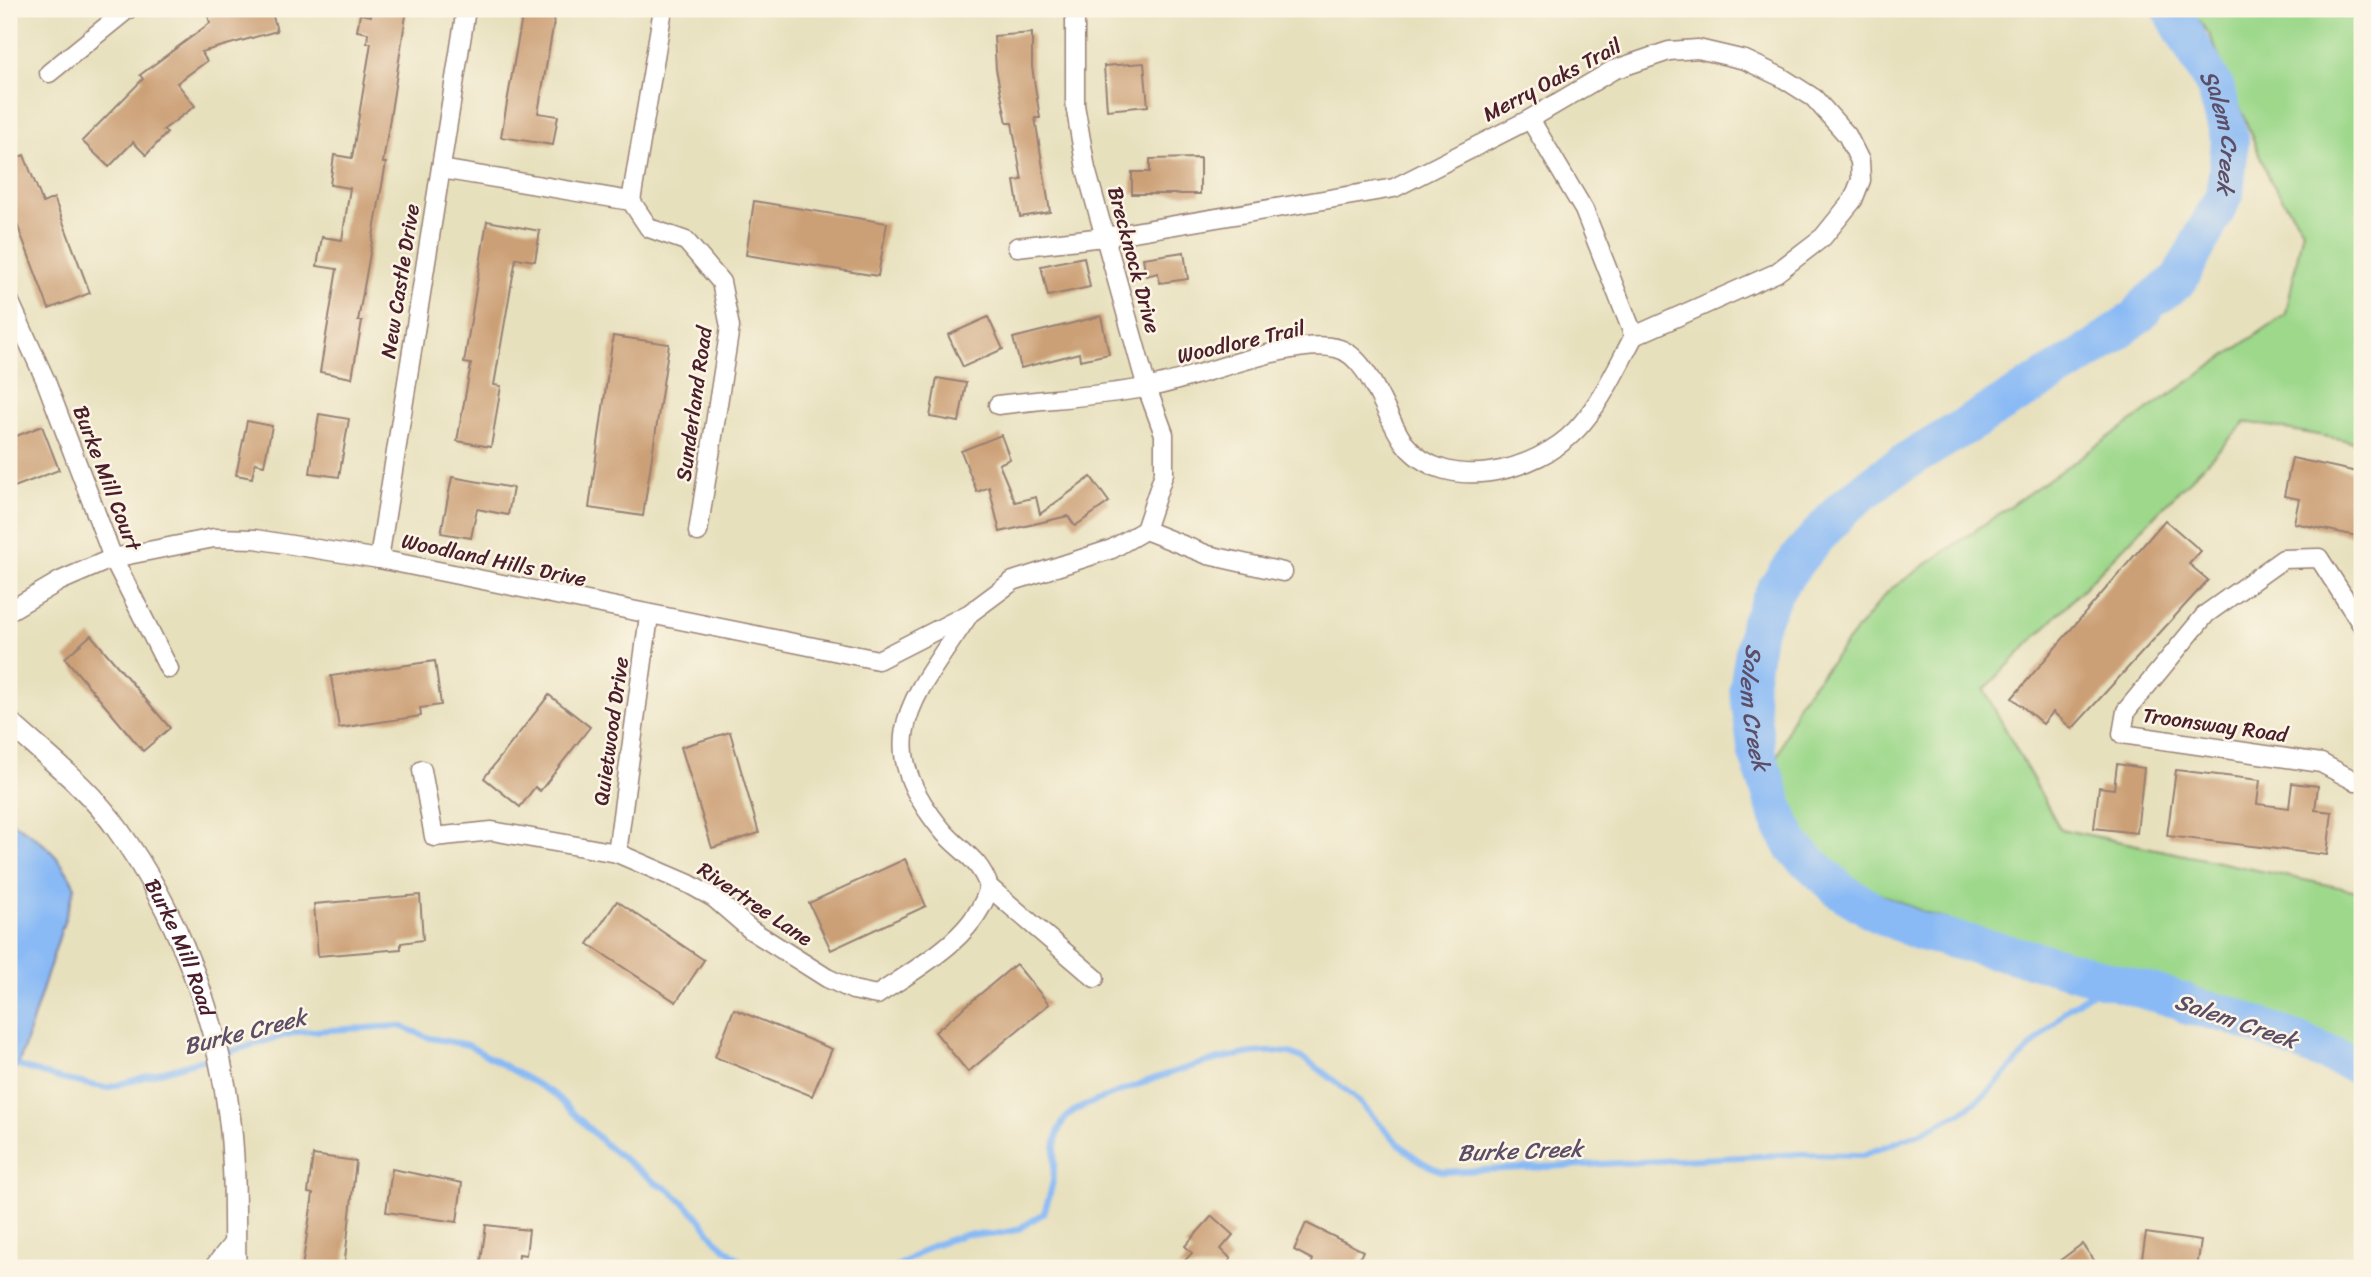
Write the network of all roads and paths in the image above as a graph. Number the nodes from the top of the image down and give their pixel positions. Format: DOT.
graph roads {
  1 [pos="128,9"];
  2 [pos="466,9"];
  3 [pos="663,9"];
  4 [pos="1075,9"];
  5 [pos="50,72"];
  6 [pos="1530,119"];
  7 [pos="441,169"];
  8 [pos="631,201"];
  9 [pos="1104,237"];
  10 [pos="1017,247"];
  11 [pos="9,300"];
  12 [pos="1634,336"];
  13 [pos="1147,388"];
  14 [pos="998,405"];
  15 [pos="1145,530"];
  16 [pos="698,532"];
  17 [pos="113,558"];
  18 [pos="379,559"];
  19 [pos="1283,572"];
  20 [pos="9,611"];
  21 [pos="970,613"];
  22 [pos="649,616"];
  23 [pos="2362,625"];
  24 [pos="169,669"];
  25 [pos="9,722"];
  26 [pos="422,770"];
  27 [pos="2362,781"];
  28 [pos="617,853"];
  29 [pos="989,887"];
  30 [pos="1095,978"];
  31 [pos="234,1241"];
  32 [pos="213,1268"];
  33 [pos="235,1268"];
  1 -- 5 [label="street"];
  2 -- 7 [label="street, New Castle Drive"];
  3 -- 8 [label="street"];
  4 -- 9 [label="street, Brecknock Drive"];
  6 -- 9 [label="street, Merry Oaks Trail"];
  6 -- 12 [label="street"];
  6 -- 12 [label="street, Merry Oaks Trail"];
  7 -- 8 [label="street"];
  7 -- 18 [label="street, New Castle Drive"];
  8 -- 16 [label="street, Sunderland Road"];
  9 -- 10 [label="street, Merry Oaks Trail"];
  9 -- 13 [label="street, Brecknock Drive"];
  11 -- 17 [label="street, Burke Mill Court"];
  12 -- 13 [label="street, Woodlore Trail"];
  13 -- 14 [label="street, Woodlore Trail"];
  13 -- 15 [label="street, Brecknock Drive"];
  15 -- 19 [label="street"];
  15 -- 21 [label="street"];
  17 -- 18 [label="street, Woodland Hills Drive"];
  17 -- 20 [label="street, Woodland Hills Drive"];
  17 -- 24 [label="street, Burke Mill Court"];
  18 -- 22 [label="street, Woodland Hills Drive"];
  21 -- 22 [label="street, Woodland Hills Drive"];
  21 -- 29 [label="street"];
  22 -- 28 [label="street, Quietwood Drive"];
  23 -- 27 [label="street, Troonsway Road"];
  25 -- 31 [label="street, Burke Mill Road"];
  26 -- 28 [label="street, Rivertree Lane"];
  28 -- 29 [label="street, Rivertree Lane"];
  29 -- 30 [label="street"];
  31 -- 32 [label="street"];
  31 -- 33 [label="street, Burke Mill Road"];
}
